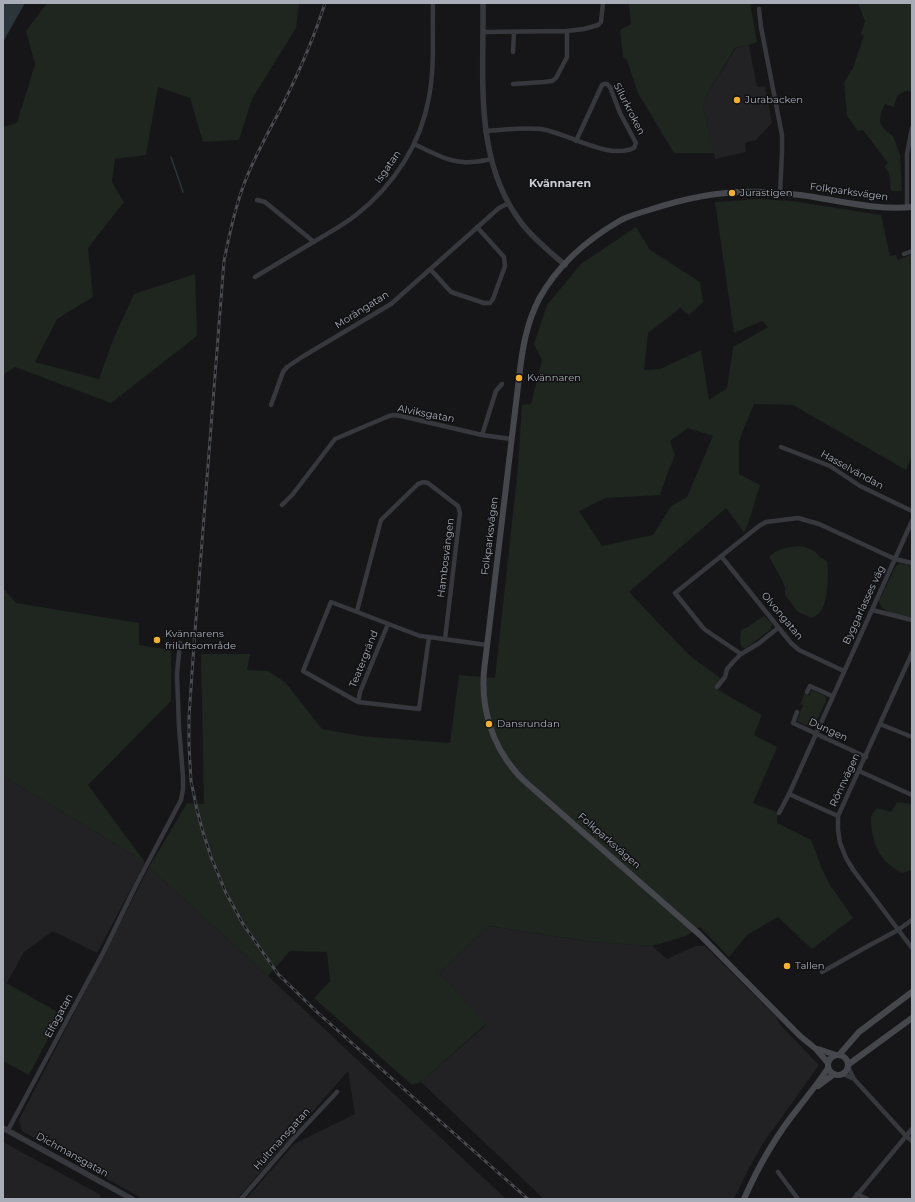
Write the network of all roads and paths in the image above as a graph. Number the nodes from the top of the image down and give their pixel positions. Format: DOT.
graph roads {
  1 [pos="433,3"];
  2 [pos="483,3"];
  3 [pos="603,3"];
  4 [pos="759,9"];
  5 [pos="567,31"];
  6 [pos="483,32"];
  7 [pos="514,32"];
  8 [pos="513,52"];
  9 [pos="513,84"];
  10 [pos="912,128"];
  11 [pos="485,131"];
  12 [pos="576,140"];
  13 [pos="414,144"];
  14 [pos="491,159"];
  15 [pos="780,193"];
  16 [pos="257,200"];
  17 [pos="509,203"];
  18 [pos="909,207"];
  19 [pos="477,228"];
  20 [pos="314,242"];
  21 [pos="912,251"];
  22 [pos="904,254"];
  23 [pos="564,265"];
  24 [pos="431,270"];
  25 [pos="255,277"];
  26 [pos="502,384"];
  27 [pos="271,405"];
  28 [pos="482,435"];
  29 [pos="511,439"];
  30 [pos="781,448"];
  31 [pos="282,505"];
  32 [pos="912,511"];
  33 [pos="912,521"];
  34 [pos="721,556"];
  35 [pos="895,559"];
  36 [pos="912,563"];
  37 [pos="872,610"];
  38 [pos="357,611"];
  39 [pos="912,620"];
  40 [pos="388,624"];
  41 [pos="778,628"];
  42 [pos="429,638"];
  43 [pos="445,639"];
  44 [pos="180,643"];
  45 [pos="487,645"];
  46 [pos="912,653"];
  47 [pos="741,654"];
  48 [pos="844,670"];
  49 [pos="717,687"];
  50 [pos="807,692"];
  51 [pos="832,696"];
  52 [pos="358,702"];
  53 [pos="798,712"];
  54 [pos="880,724"];
  55 [pos="815,734"];
  56 [pos="912,737"];
  57 [pos="866,757"];
  58 [pos="859,771"];
  59 [pos="789,794"];
  60 [pos="912,795"];
  61 [pos="779,813"];
  62 [pos="838,816"];
  63 [pos="912,920"];
  64 [pos="898,930"];
  65 [pos="912,948"];
  66 [pos="822,972"];
  67 [pos="912,992"];
  68 [pos="912,1018"];
  69 [pos="816,1049"];
  70 [pos="838,1055"];
  71 [pos="828,1065"];
  72 [pos="849,1066"];
  73 [pos="834,1074"];
  74 [pos="844,1074"];
  75 [pos="854,1079"];
  76 [pos="812,1091"];
  77 [pos="337,1092"];
  78 [pos="6,1129"];
  79 [pos="912,1129"];
  80 [pos="906,1136"];
  81 [pos="912,1141"];
  82 [pos="778,1172"];
  83 [pos="857,1194"];
  84 [pos="132,1199"];
  85 [pos="241,1199"];
  86 [pos="744,1199"];
  87 [pos="798,1199"];
  88 [pos="854,1199"];
  89 [pos="867,1199"];
  1 -- 13 [label="street, Isgatan"];
  2 -- 6 [label="street"];
  3 -- 5 [label="street"];
  4 -- 15 [label="street"];
  5 -- 7 [label="street"];
  5 -- 9 [label="street"];
  6 -- 7 [label="street"];
  6 -- 11 [label="street"];
  7 -- 8 [label="street"];
  10 -- 18 [label="street"];
  11 -- 12 [label="street, Silurkroken"];
  11 -- 14 [label="street"];
  12 -- 12 [label="street, Silurkroken"];
  13 -- 14 [label="street"];
  13 -- 20 [label="street, Isgatan"];
  14 -- 17 [label="street"];
  15 -- 18 [label="main road, Folkparksvägen"];
  15 -- 23 [label="main road, Folkparksvägen"];
  16 -- 20 [label="street"];
  17 -- 19 [label="street, Morängatan"];
  17 -- 23 [label="street"];
  19 -- 24 [label="street, Morängatan"];
  19 -- 24 [label="street"];
  20 -- 25 [label="street, Isgatan"];
  21 -- 22 [label="street"];
  23 -- 29 [label="main road, Folkparksvägen"];
  24 -- 27 [label="street, Morängatan"];
  26 -- 28 [label="street"];
  28 -- 29 [label="street, Alviksgatan"];
  28 -- 31 [label="street, Alviksgatan"];
  29 -- 45 [label="main road, Folkparksvägen"];
  30 -- 32 [label="street, Hasselvändan"];
  33 -- 35 [label="street, Byggarlasses väg"];
  34 -- 35 [label="street"];
  34 -- 41 [label="street, Olvongatan"];
  34 -- 47 [label="street"];
  35 -- 36 [label="street"];
  35 -- 37 [label="street, Byggarlasses väg"];
  37 -- 39 [label="street"];
  37 -- 48 [label="street, Byggarlasses väg"];
  38 -- 40 [label="street"];
  38 -- 43 [label="street, Hambosvängen"];
  38 -- 52 [label="street"];
  40 -- 42 [label="street"];
  40 -- 52 [label="street, Teatergränd"];
  41 -- 47 [label="street"];
  41 -- 48 [label="street, Olvongatan"];
  42 -- 43 [label="street"];
  42 -- 52 [label="street"];
  43 -- 45 [label="street"];
  44 -- 78 [label="street, Elfagatan"];
  45 -- 69 [label="main road, Folkparksvägen"];
  46 -- 54 [label="street, Rönnvägen"];
  47 -- 49 [label="street"];
  48 -- 51 [label="street, Byggarlasses väg"];
  50 -- 51 [label="street"];
  51 -- 55 [label="street, Byggarlasses väg"];
  53 -- 55 [label="street, Dungen"];
  54 -- 56 [label="street"];
  54 -- 57 [label="street, Rönnvägen"];
  55 -- 57 [label="street, Dungen"];
  55 -- 59 [label="street, Byggarlasses väg"];
  57 -- 58 [label="street, Rönnvägen"];
  58 -- 60 [label="street"];
  58 -- 62 [label="street, Rönnvägen"];
  59 -- 61 [label="street, Byggarlasses väg"];
  59 -- 62 [label="street"];
  62 -- 64 [label="street, Rönnvägen"];
  63 -- 64 [label="street"];
  64 -- 65 [label="street, Rönnvägen"];
  64 -- 66 [label="street"];
  67 -- 70 [label="main road"];
  68 -- 72 [label="main road"];
  69 -- 70 [label="main road, Folkparksvägen"];
  69 -- 71 [label="main road, Folkparksvägen"];
  70 -- 71 [label="main road"];
  70 -- 72 [label="main road"];
  71 -- 73 [label="main road"];
  71 -- 76 [label="main road"];
  72 -- 74 [label="main road"];
  72 -- 75 [label="street"];
  73 -- 74 [label="main road"];
  73 -- 76 [label="main road"];
  74 -- 75 [label="street"];
  75 -- 80 [label="street"];
  76 -- 86 [label="main road"];
  77 -- 85 [label="street, Hultmansgatan"];
  78 -- 84 [label="street, Dichmansgatan"];
  79 -- 80 [label="street"];
  80 -- 81 [label="street"];
  80 -- 83 [label="street"];
  82 -- 87 [label="street"];
  83 -- 88 [label="street"];
  83 -- 89 [label="street"];
}
